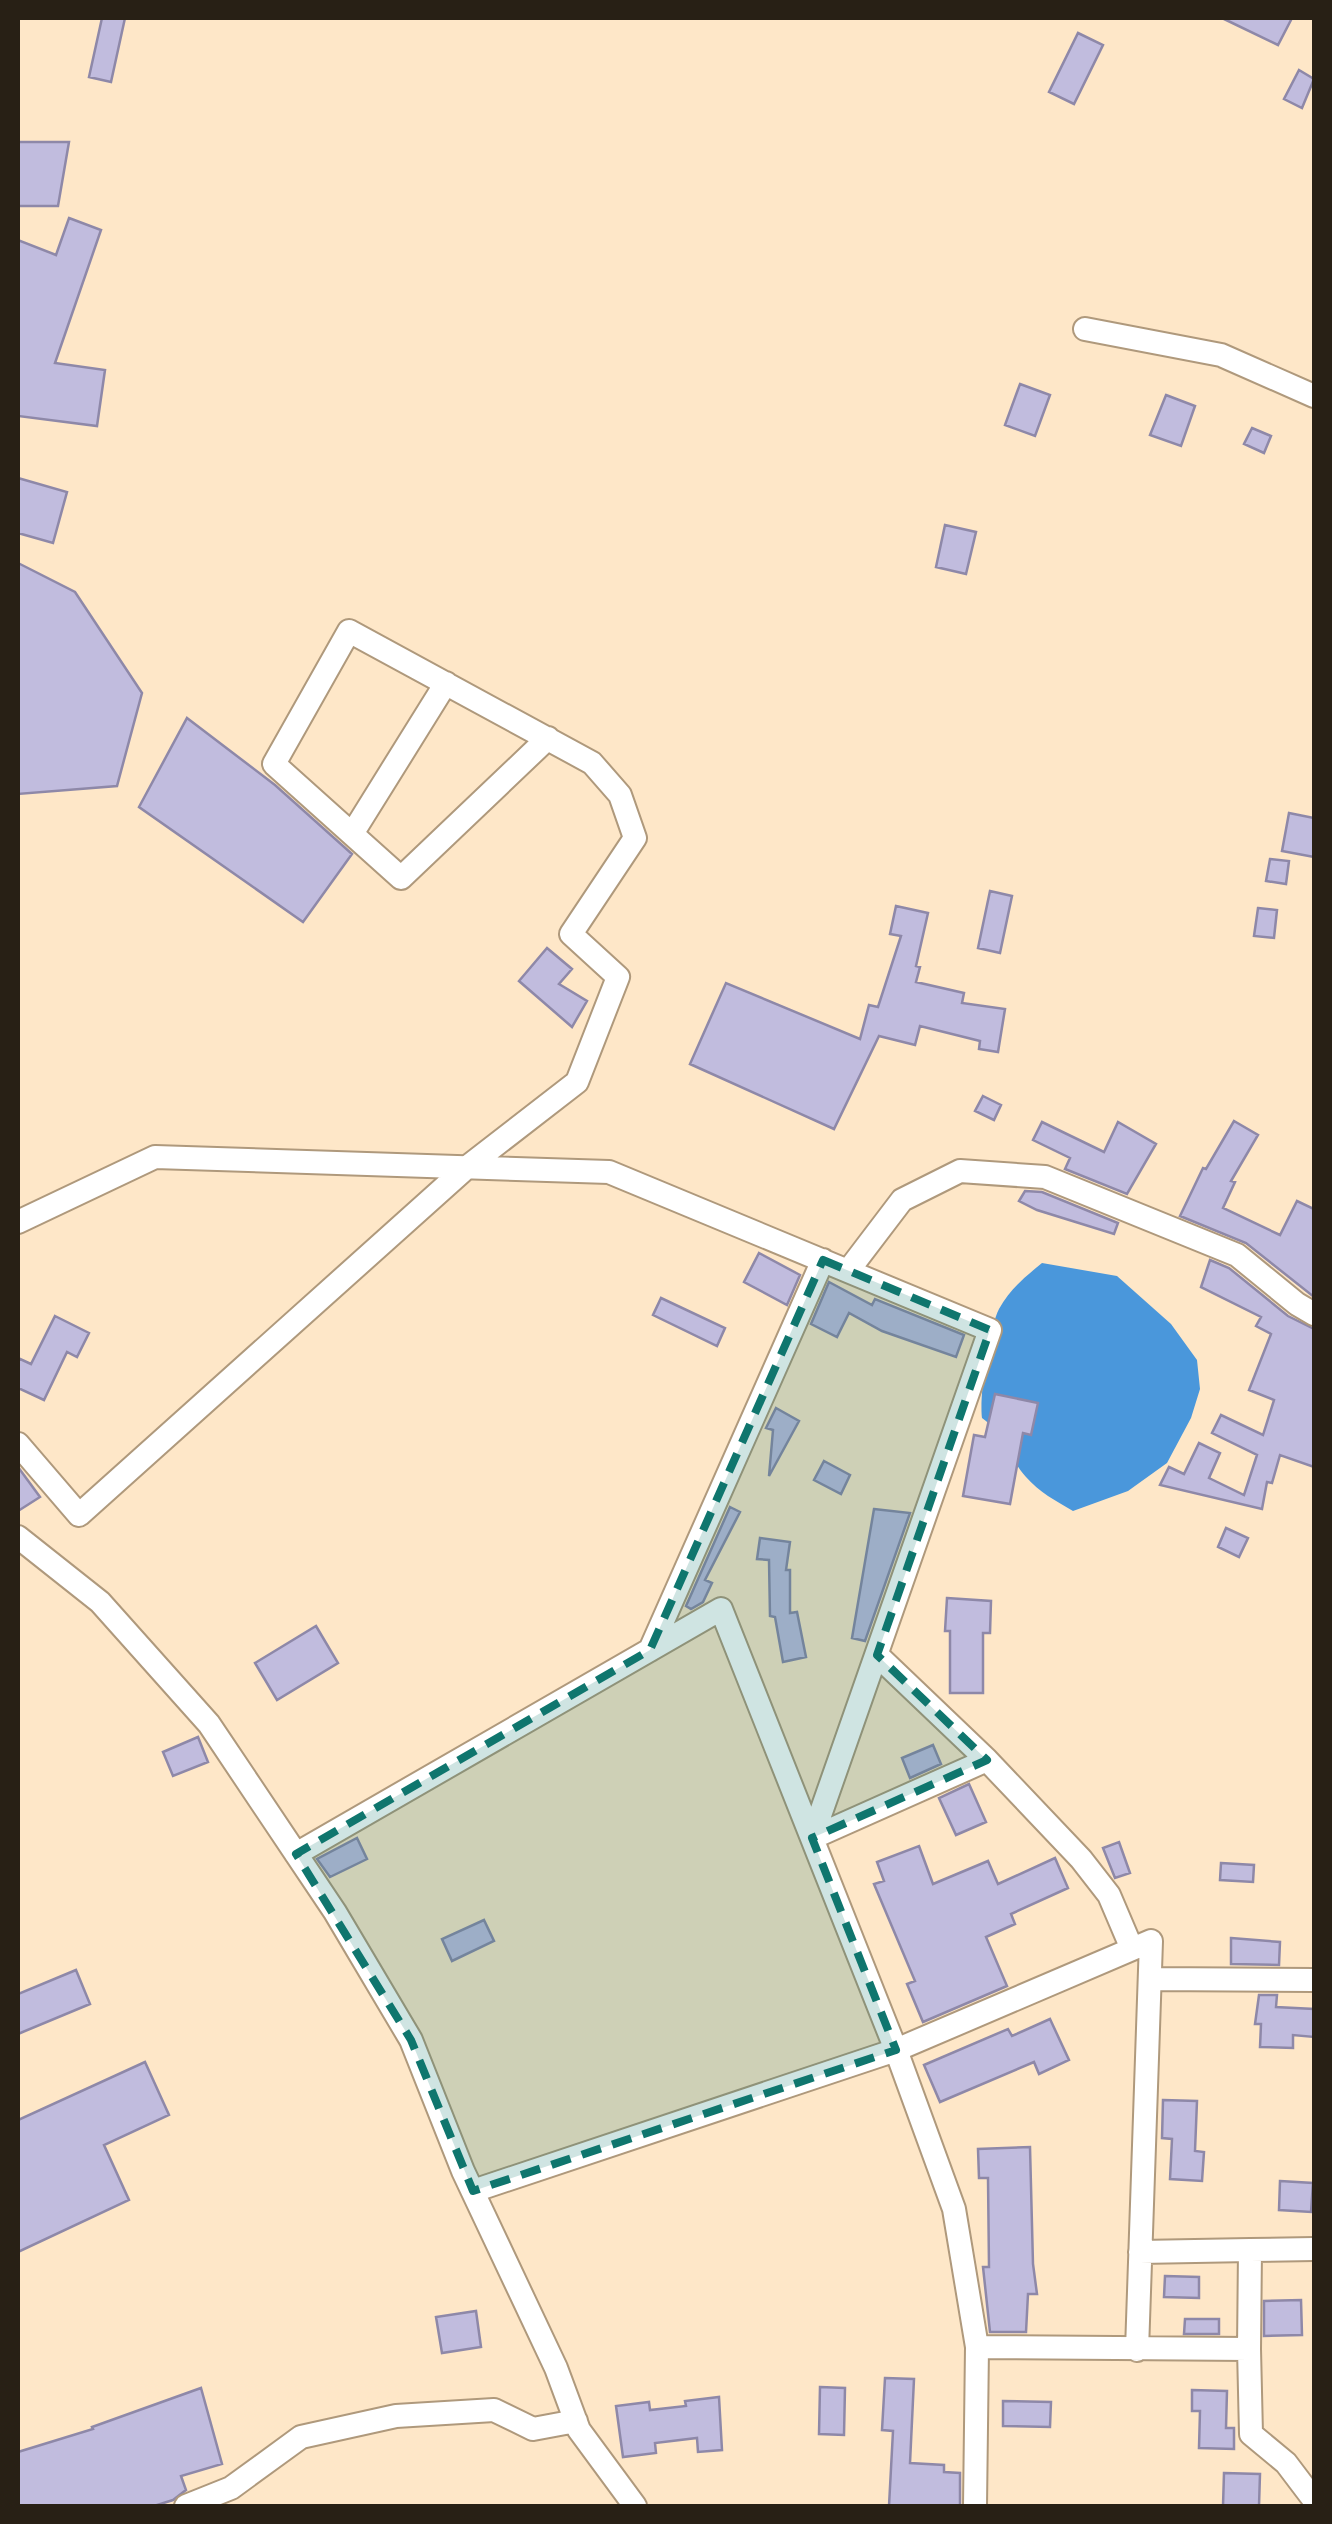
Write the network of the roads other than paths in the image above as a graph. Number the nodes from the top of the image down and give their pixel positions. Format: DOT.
graph roads {
  1 [pos="1084,328"];
  2 [pos="1314,396"];
  3 [pos="446,683"];
  4 [pos="548,738"];
  5 [pos="352,834"];
  6 [pos="466,1168"];
  7 [pos="18,1222"];
  8 [pos="823,1260"];
  9 [pos="848,1271"];
  10 [pos="1314,1314"];
  11 [pos="18,1444"];
  12 [pos="18,1537"];
  13 [pos="650,1650"];
  14 [pos="877,1655"];
  15 [pos="987,1760"];
  16 [pos="812,1838"];
  17 [pos="296,1854"];
  18 [pos="1132,1949"];
  19 [pos="1150,1980"];
  20 [pos="1314,1980"];
  21 [pos="896,2050"];
  22 [pos="473,2191"];
  23 [pos="1314,2249"];
  24 [pos="1250,2250"];
  25 [pos="1140,2252"];
  26 [pos="977,2346"];
  27 [pos="1249,2349"];
  28 [pos="1136,2350"];
  29 [pos="576,2422"];
  30 [pos="1314,2500"];
  31 [pos="186,2506"];
  32 [pos="635,2506"];
  33 [pos="975,2506"];
  1 -- 2 [label="street"];
  3 -- 4 [label="street"];
  3 -- 5 [label="street"];
  3 -- 5 [label="street"];
  4 -- 5 [label="street"];
  4 -- 6 [label="street"];
  6 -- 7 [label="street"];
  6 -- 8 [label="street"];
  6 -- 11 [label="street"];
  8 -- 9 [label="street"];
  8 -- 13 [label="street"];
  9 -- 10 [label="street"];
  9 -- 14 [label="street"];
  12 -- 17 [label="street"];
  13 -- 16 [label="street"];
  13 -- 17 [label="street"];
  14 -- 15 [label="street"];
  14 -- 16 [label="street"];
  15 -- 16 [label="street"];
  15 -- 18 [label="street"];
  16 -- 21 [label="street"];
  17 -- 22 [label="street"];
  18 -- 19 [label="street"];
  18 -- 21 [label="street"];
  19 -- 20 [label="street"];
  19 -- 25 [label="street"];
  21 -- 22 [label="street"];
  21 -- 26 [label="street"];
  22 -- 29 [label="street"];
  23 -- 24 [label="street"];
  24 -- 25 [label="street"];
  24 -- 27 [label="street"];
  25 -- 28 [label="street"];
  26 -- 28 [label="street"];
  26 -- 33 [label="street"];
  27 -- 28 [label="street"];
  27 -- 30 [label="street"];
  29 -- 31 [label="street"];
  29 -- 32 [label="street"];
}
